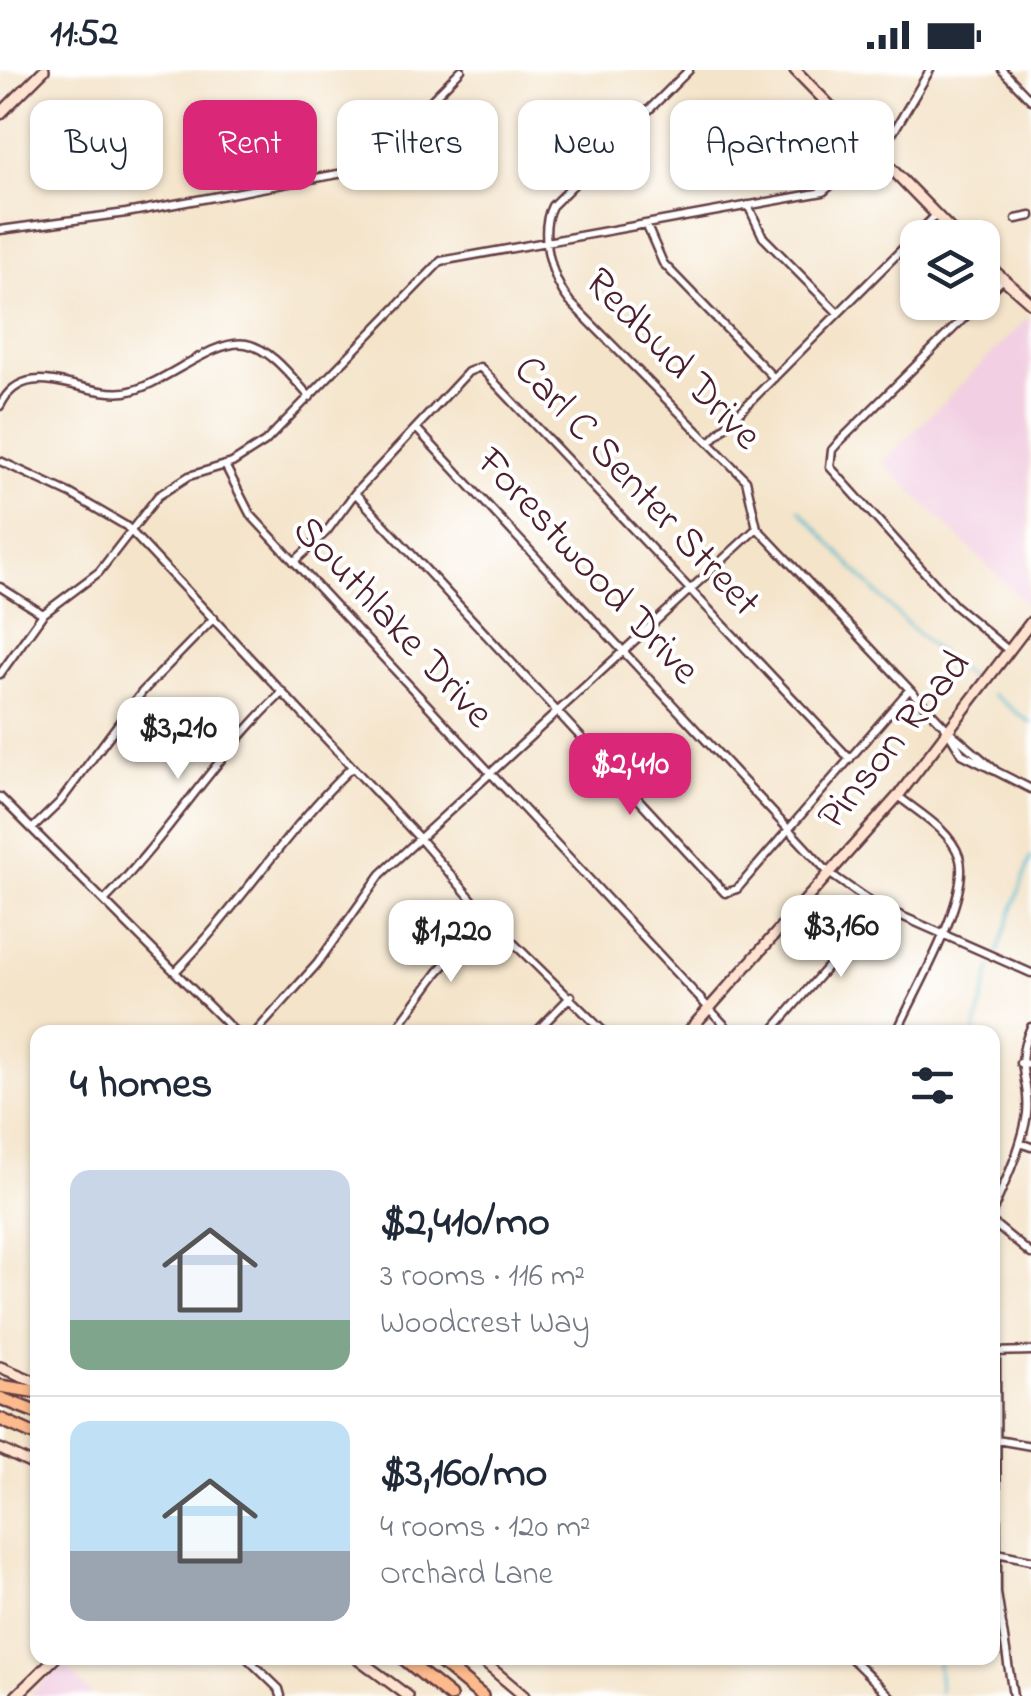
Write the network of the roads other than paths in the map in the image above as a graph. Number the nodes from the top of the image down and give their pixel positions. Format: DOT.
graph roads {
  1 [pos="44,70"];
  2 [pos="461,70"];
  3 [pos="689,70"];
  4 [pos="795,70"];
  5 [pos="930,70"];
  6 [pos="1002,70"];
  7 [pos="824,100"];
  8 [pos="1031,100"];
  9 [pos="0,114"];
  10 [pos="894,130"];
  11 [pos="894,172"];
  12 [pos="825,190"];
  13 [pos="823,192"];
  14 [pos="748,205"];
  15 [pos="936,215"];
  16 [pos="1031,216"];
  17 [pos="1016,219"];
  18 [pos="941,220"];
  19 [pos="646,224"];
  20 [pos="0,230"];
  21 [pos="548,240"];
  22 [pos="1000,275"];
  23 [pos="1004,278"];
  24 [pos="1000,282"];
  25 [pos="1031,303"];
  26 [pos="836,312"];
  27 [pos="962,320"];
  28 [pos="774,378"];
  29 [pos="310,398"];
  30 [pos="0,406"];
  31 [pos="416,428"];
  32 [pos="710,442"];
  33 [pos="0,461"];
  34 [pos="225,466"];
  35 [pos="355,494"];
  36 [pos="757,528"];
  37 [pos="129,529"];
  38 [pos="294,562"];
  39 [pos="0,587"];
  40 [pos="690,590"];
  41 [pos="44,614"];
  42 [pos="214,618"];
  43 [pos="1031,622"];
  44 [pos="1008,650"];
  45 [pos="624,651"];
  46 [pos="0,674"];
  47 [pos="909,690"];
  48 [pos="283,692"];
  49 [pos="559,713"];
  50 [pos="949,732"];
  51 [pos="850,758"];
  52 [pos="352,767"];
  53 [pos="491,774"];
  54 [pos="1031,790"];
  55 [pos="0,796"];
  56 [pos="898,796"];
  57 [pos="32,829"];
  58 [pos="790,830"];
  59 [pos="420,839"];
  60 [pos="830,873"];
  61 [pos="104,901"];
  62 [pos="872,903"];
  63 [pos="488,918"];
  64 [pos="941,934"];
  65 [pos="175,972"];
  66 [pos="1031,973"];
  67 [pos="571,996"];
  68 [pos="710,1010"];
  69 [pos="228,1025"];
  70 [pos="262,1025"];
  71 [pos="399,1025"];
  72 [pos="543,1025"];
  73 [pos="598,1025"];
  74 [pos="695,1025"];
  75 [pos="724,1025"];
  76 [pos="777,1025"];
  77 [pos="900,1025"];
  78 [pos="1031,1027"];
  79 [pos="1020,1063"];
  80 [pos="1031,1064"];
  81 [pos="1020,1143"];
  82 [pos="1031,1146"];
  83 [pos="1000,1194"];
  84 [pos="1000,1227"];
  85 [pos="1031,1254"];
  86 [pos="1031,1351"];
  87 [pos="1000,1352"];
  88 [pos="0,1367"];
  89 [pos="30,1380"];
  90 [pos="0,1386"];
  91 [pos="30,1391"];
  92 [pos="0,1398"];
  93 [pos="30,1411"];
  94 [pos="0,1420"];
  95 [pos="30,1433"];
  96 [pos="1000,1440"];
  97 [pos="1031,1446"];
  98 [pos="0,1449"];
  99 [pos="30,1462"];
  100 [pos="1000,1553"];
  101 [pos="1031,1560"];
  102 [pos="1000,1612"];
  103 [pos="48,1665"];
  104 [pos="254,1665"];
  105 [pos="366,1665"];
  106 [pos="412,1665"];
  107 [pos="444,1665"];
  108 [pos="487,1665"];
  109 [pos="858,1665"];
  110 [pos="16,1696"];
  111 [pos="281,1696"];
  112 [pos="408,1696"];
  113 [pos="450,1696"];
  114 [pos="482,1696"];
  115 [pos="524,1696"];
  116 [pos="890,1696"];
  117 [pos="1013,1696"];
  1 -- 9 [label="main road"];
  2 -- 20 [label="street"];
  3 -- 21 [label="street, Redbud Drive"];
  4 -- 7 [label="main road"];
  5 -- 10 [label="street"];
  6 -- 8 [label="street"];
  11 -- 15 [label="main road"];
  12 -- 13 [label="street"];
  13 -- 14 [label="street"];
  14 -- 19 [label="street"];
  14 -- 26 [label="street"];
  15 -- 18 [label="main road"];
  15 -- 26 [label="street"];
  16 -- 17 [label="street"];
  19 -- 21 [label="street"];
  19 -- 28 [label="street"];
  21 -- 29 [label="street"];
  21 -- 32 [label="street, Redbud Drive"];
  22 -- 23 [label="main road"];
  23 -- 24 [label="street"];
  23 -- 25 [label="main road"];
  26 -- 28 [label="street"];
  27 -- 44 [label="street"];
  28 -- 32 [label="street"];
  29 -- 30 [label="street"];
  29 -- 34 [label="street"];
  31 -- 35 [label="street, Carl C Senter Street"];
  31 -- 40 [label="street, Carl C Senter Street"];
  31 -- 45 [label="street, Forestwood Drive"];
  32 -- 36 [label="street, Redbud Drive"];
  33 -- 37 [label="street"];
  34 -- 37 [label="street"];
  34 -- 38 [label="street, Southlake Drive"];
  35 -- 38 [label="street, Carl C Senter Street"];
  35 -- 49 [label="street"];
  36 -- 40 [label="street"];
  36 -- 47 [label="street, Redbud Drive"];
  37 -- 41 [label="street"];
  37 -- 42 [label="street"];
  38 -- 53 [label="street, Southlake Drive"];
  39 -- 41 [label="street"];
  40 -- 45 [label="street"];
  40 -- 51 [label="street, Carl C Senter Street"];
  41 -- 46 [label="street"];
  42 -- 48 [label="street"];
  42 -- 57 [label="street"];
  43 -- 44 [label="main road, Pinson Road"];
  44 -- 50 [label="main road, Pinson Road"];
  45 -- 49 [label="street"];
  45 -- 58 [label="street, Forestwood Drive"];
  47 -- 50 [label="street, Redbud Drive"];
  47 -- 51 [label="street"];
  48 -- 52 [label="street"];
  48 -- 61 [label="street"];
  49 -- 53 [label="street"];
  49 -- 58 [label="street"];
  50 -- 54 [label="street, Redbud Drive"];
  50 -- 56 [label="main road, Pinson Road"];
  51 -- 58 [label="street"];
  52 -- 59 [label="street"];
  52 -- 65 [label="street"];
  53 -- 59 [label="street"];
  53 -- 68 [label="street, Southlake Drive"];
  55 -- 57 [label="street"];
  56 -- 60 [label="main road, Pinson Road"];
  56 -- 64 [label="street"];
  57 -- 61 [label="street"];
  58 -- 60 [label="street, Forestwood Drive"];
  59 -- 63 [label="street"];
  59 -- 70 [label="street"];
  60 -- 62 [label="street, Forestwood Drive"];
  60 -- 68 [label="main road, Pinson Road"];
  61 -- 65 [label="street"];
  62 -- 64 [label="street, Forestwood Drive"];
  62 -- 76 [label="street"];
  63 -- 67 [label="street"];
  63 -- 71 [label="street"];
  64 -- 66 [label="street, Forestwood Drive"];
  64 -- 77 [label="street"];
  65 -- 69 [label="street"];
  67 -- 72 [label="street"];
  67 -- 73 [label="street"];
  68 -- 74 [label="main road, Pinson Road"];
  68 -- 75 [label="street, Southlake Drive"];
  78 -- 79 [label="street"];
  79 -- 80 [label="street"];
  79 -- 81 [label="street"];
  81 -- 82 [label="street"];
  81 -- 83 [label="street"];
  84 -- 85 [label="street"];
  86 -- 87 [label="street"];
  88 -- 89 [label="main road"];
  90 -- 91 [label="highway"];
  92 -- 93 [label="highway"];
  94 -- 95 [label="highway"];
  96 -- 97 [label="street"];
  98 -- 99 [label="main road"];
  100 -- 101 [label="street"];
  102 -- 117 [label="street"];
  103 -- 110 [label="main road"];
  104 -- 111 [label="street"];
  105 -- 112 [label="main road"];
  106 -- 113 [label="highway"];
  107 -- 114 [label="highway"];
  108 -- 115 [label="main road"];
  109 -- 116 [label="street"];
}
